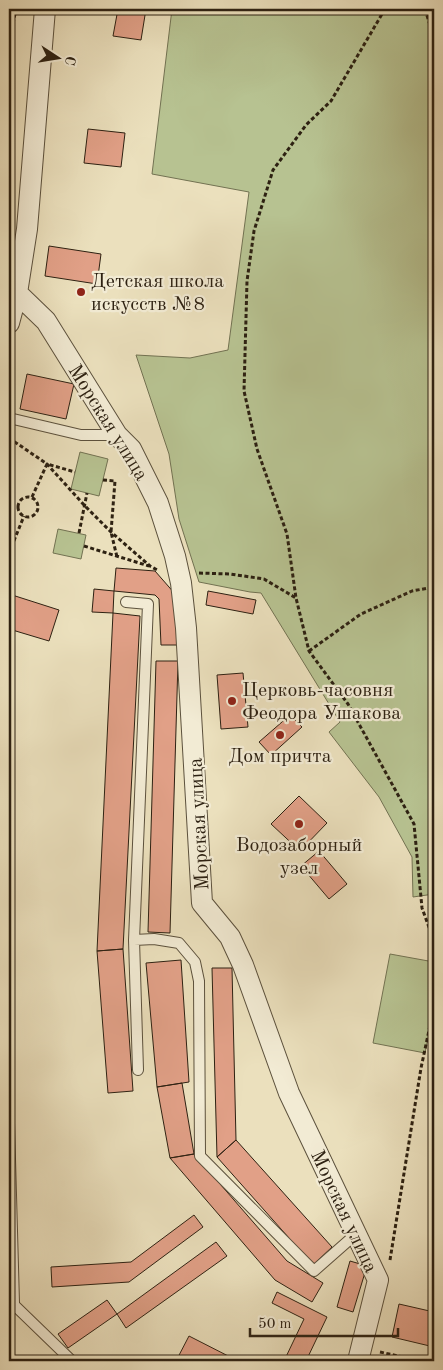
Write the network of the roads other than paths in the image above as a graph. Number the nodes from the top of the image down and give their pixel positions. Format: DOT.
graph roads {
  1 [pos="45,9"];
  2 [pos="17,293"];
  3 [pos="9,323"];
  4 [pos="9,418"];
  5 [pos="117,435"];
  6 [pos="126,602"];
  7 [pos="134,940"];
  8 [pos="138,1070"];
  9 [pos="9,1123"];
  10 [pos="356,1234"];
  11 [pos="11,1301"];
  12 [pos="365,1356"];
  13 [pos="72,1361"];
  1 -- 2 [label="street"];
  2 -- 3 [label="street"];
  2 -- 5 [label="street, Морская улица"];
  4 -- 5 [label="lane"];
  5 -- 10 [label="street, Морская улица"];
  6 -- 7 [label="lane"];
  7 -- 8 [label="lane"];
  7 -- 10 [label="lane"];
  9 -- 11 [label="lane"];
  10 -- 12 [label="street, Морская улица"];
  11 -- 13 [label="lane"];
}
